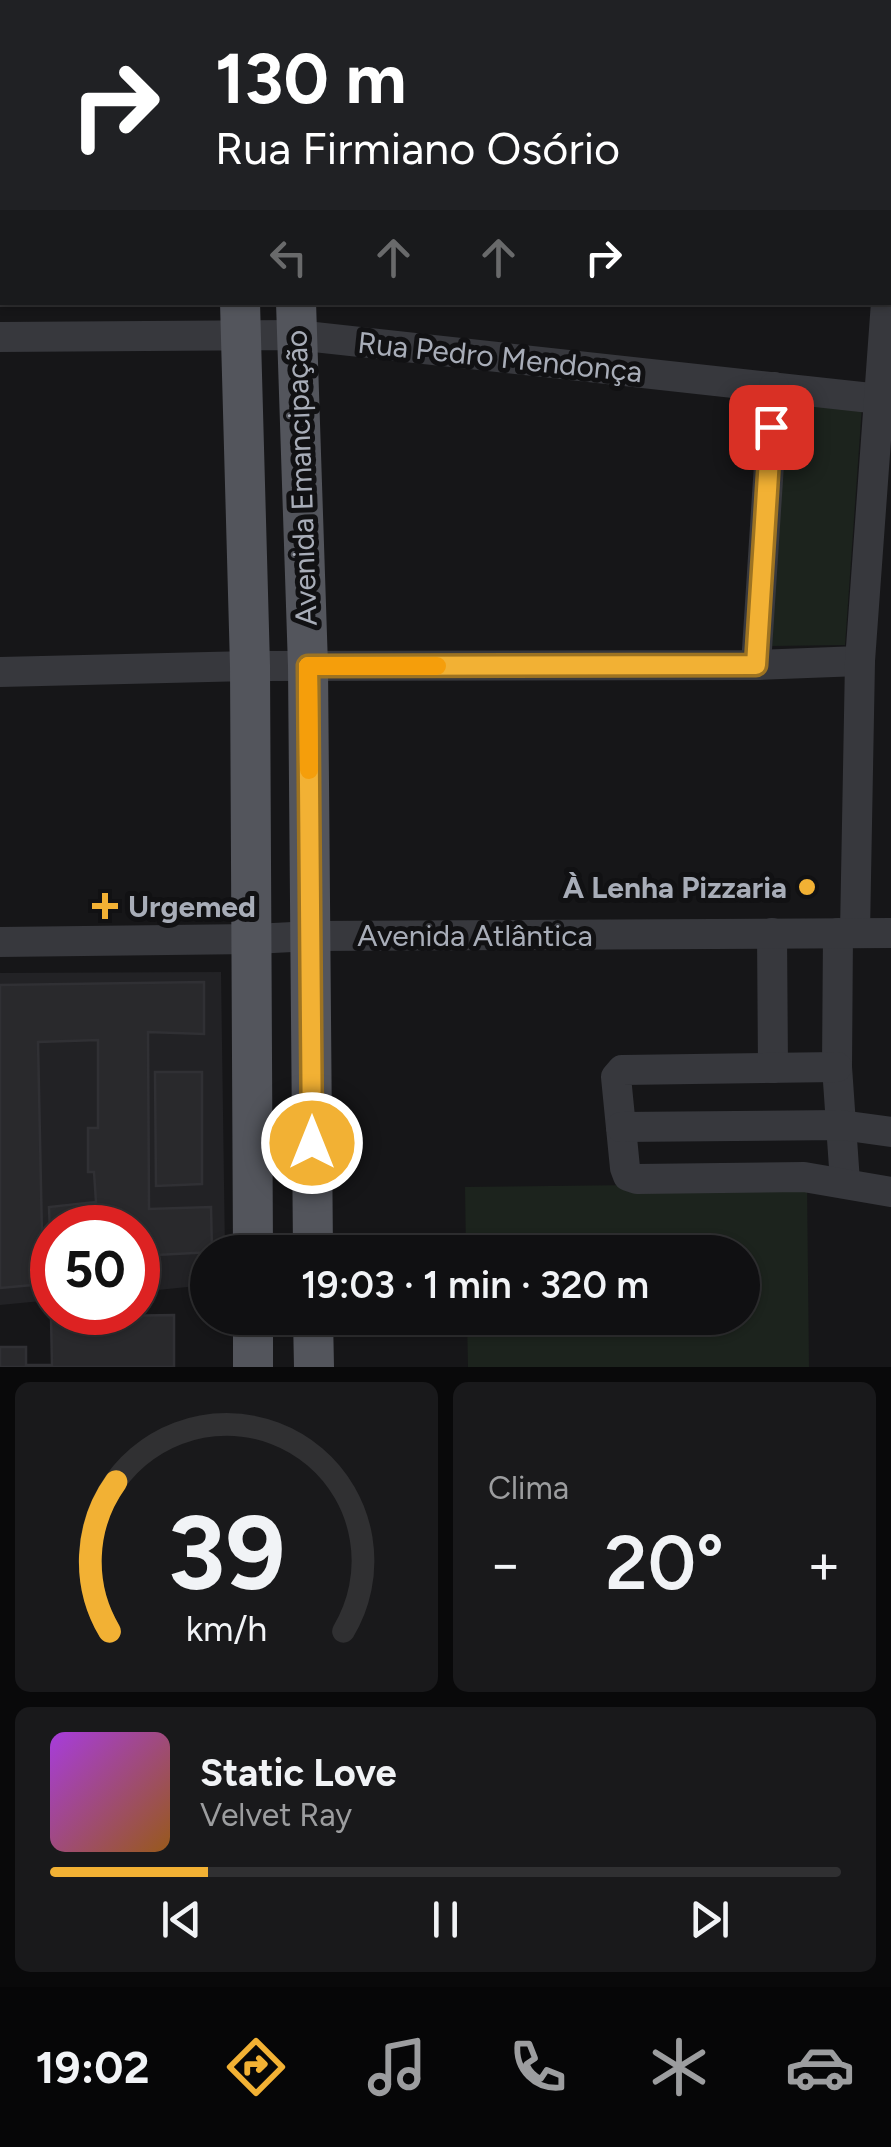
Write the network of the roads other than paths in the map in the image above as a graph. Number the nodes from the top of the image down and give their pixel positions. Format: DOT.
graph roads {
  1 [pos="886,305"];
  2 [pos="241,319"];
  3 [pos="296,319"];
  4 [pos="0,337"];
  5 [pos="774,387"];
  6 [pos="880,399"];
  7 [pos="860,660"];
  8 [pos="756,665"];
  9 [pos="250,666"];
  10 [pos="308,666"];
  11 [pos="0,672"];
  12 [pos="846,932"];
  13 [pos="891,932"];
  14 [pos="772,933"];
  15 [pos="312,936"];
  16 [pos="252,939"];
  17 [pos="0,942"];
  18 [pos="837,1067"];
  19 [pos="773,1068"];
  20 [pos="841,1125"];
  21 [pos="621,1127"];
  22 [pos="891,1132"];
  23 [pos="845,1182"];
  24 [pos="891,1192"];
  25 [pos="253,1235"];
  26 [pos="313,1235"];
  27 [pos="254,1335"];
  28 [pos="314,1335"];
  29 [pos="254,1367"];
  30 [pos="314,1367"];
  1 -- 6 [label="street"];
  2 -- 3 [label="street, Rua Pedro Mendonça"];
  2 -- 4 [label="street, Rua Pedro Mendonça"];
  2 -- 9 [label="main road, Avenida Emancipação"];
  3 -- 5 [label="street, Rua Pedro Mendonça"];
  3 -- 10 [label="main road, Avenida Emancipação"];
  5 -- 6 [label="street, Rua Pedro Mendonça"];
  5 -- 8 [label="street"];
  6 -- 7 [label="street"];
  7 -- 8 [label="street"];
  7 -- 12 [label="street"];
  8 -- 10 [label="street"];
  9 -- 10 [label="street"];
  9 -- 11 [label="street"];
  9 -- 16 [label="main road, Avenida Emancipação"];
  10 -- 15 [label="main road, Avenida Emancipação"];
  12 -- 13 [label="street, Avenida Atlântica"];
  12 -- 14 [label="street, Avenida Atlântica"];
  12 -- 18 [label="street"];
  14 -- 15 [label="street, Avenida Atlântica"];
  14 -- 19 [label="street"];
  15 -- 16 [label="street, Avenida Atlântica"];
  15 -- 26 [label="main road, Avenida Emancipação"];
  16 -- 17 [label="street, Avenida Atlântica"];
  16 -- 25 [label="main road, Avenida Emancipação"];
  18 -- 19 [label="street"];
  18 -- 20 [label="street"];
  19 -- 21 [label="street"];
  20 -- 21 [label="street"];
  20 -- 22 [label="street"];
  20 -- 23 [label="street"];
  21 -- 23 [label="street"];
  23 -- 24 [label="street"];
  27 -- 29 [label="main road"];
  28 -- 30 [label="main road"];
}
